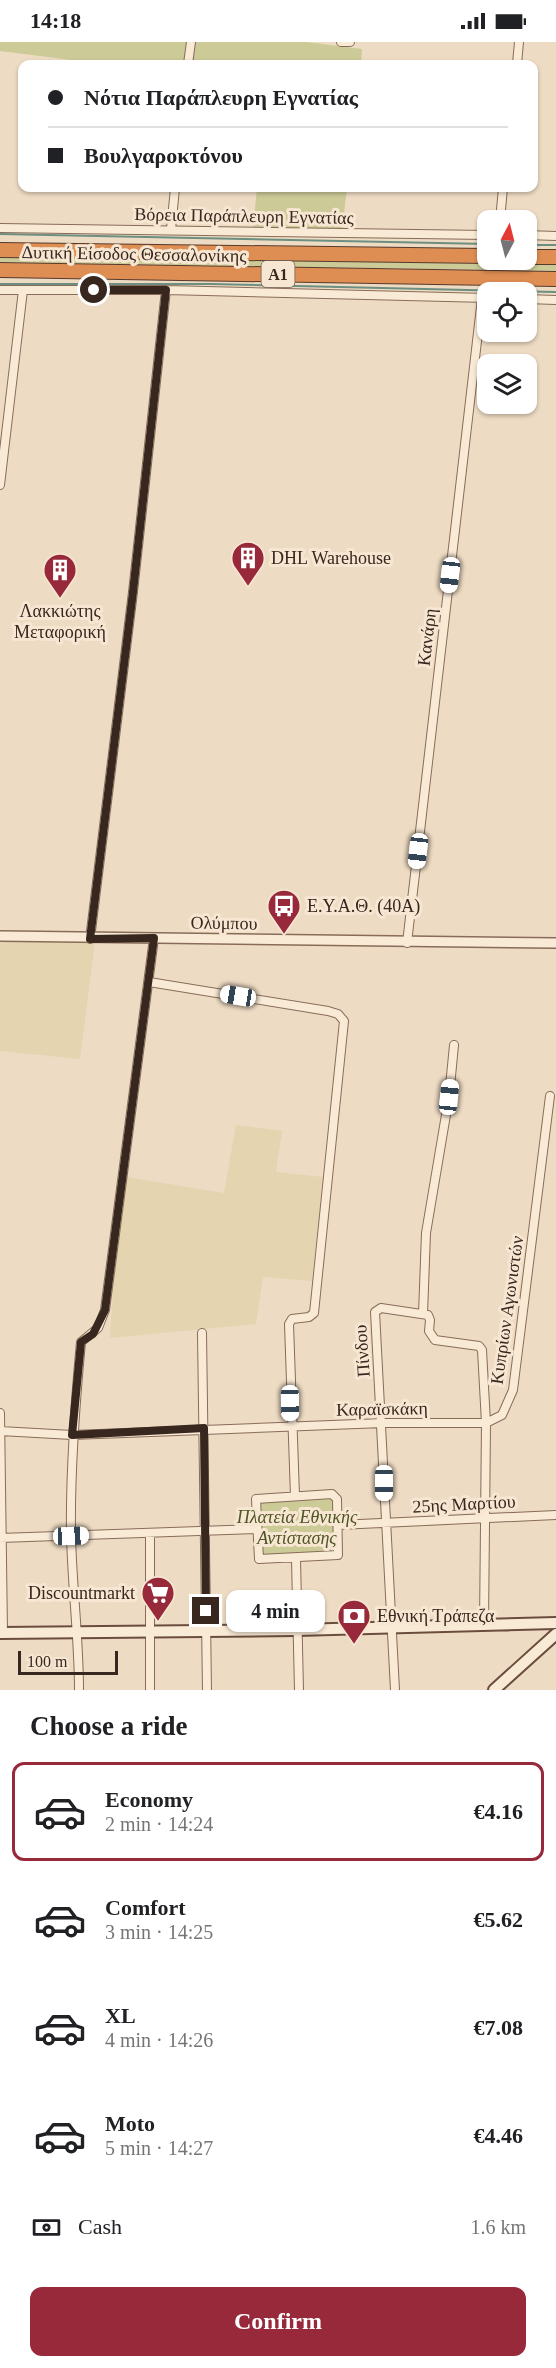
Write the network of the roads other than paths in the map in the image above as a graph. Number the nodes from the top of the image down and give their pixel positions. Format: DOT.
graph roads {
  1 [pos="191,42"];
  2 [pos="341,42"];
  3 [pos="350,42"];
  4 [pos="519,42"];
  5 [pos="189,60"];
  6 [pos="517,60"];
  7 [pos="175,192"];
  8 [pos="503,192"];
  9 [pos="501,210"];
  10 [pos="0,228"];
  11 [pos="171,229"];
  12 [pos="477,235"];
  13 [pos="537,235"];
  14 [pos="556,236"];
  15 [pos="0,250"];
  16 [pos="477,256"];
  17 [pos="537,257"];
  18 [pos="556,257"];
  19 [pos="0,270"];
  20 [pos="556,279"];
  21 [pos="0,290"];
  22 [pos="23,290"];
  23 [pos="166,290"];
  24 [pos="477,298"];
  25 [pos="537,299"];
  26 [pos="556,300"];
  27 [pos="480,342"];
  28 [pos="0,485"];
  29 [pos="0,936"];
  30 [pos="154,938"];
  31 [pos="90,939"];
  32 [pos="407,943"];
  33 [pos="556,943"];
  34 [pos="149,982"];
  35 [pos="454,1045"];
  36 [pos="550,1096"];
  37 [pos="423,1314"];
  38 [pos="202,1334"];
  39 [pos="0,1413"];
  40 [pos="383,1423"];
  41 [pos="486,1423"];
  42 [pos="291,1426"];
  43 [pos="204,1428"];
  44 [pos="0,1431"];
  45 [pos="72,1435"];
  46 [pos="295,1496"];
  47 [pos="556,1515"];
  48 [pos="484,1518"];
  49 [pos="384,1523"];
  50 [pos="338,1525"];
  51 [pos="257,1529"];
  52 [pos="206,1531"];
  53 [pos="150,1534"];
  54 [pos="71,1536"];
  55 [pos="0,1538"];
  56 [pos="296,1558"];
  57 [pos="556,1623"];
  58 [pos="484,1625"];
  59 [pos="390,1628"];
  60 [pos="296,1630"];
  61 [pos="150,1631"];
  62 [pos="206,1631"];
  63 [pos="78,1632"];
  64 [pos="1,1634"];
  65 [pos="556,1634"];
  66 [pos="79,1690"];
  67 [pos="150,1690"];
  68 [pos="207,1690"];
  69 [pos="299,1690"];
  70 [pos="394,1690"];
  71 [pos="494,1690"];
  1 -- 5 [label="street"];
  2 -- 3 [label="street"];
  4 -- 6 [label="street"];
  7 -- 11 [label="street"];
  8 -- 9 [label="street"];
  10 -- 11 [label="street, Βόρεια Παράπλευρη Εγνατίας"];
  11 -- 12 [label="street, Βόρεια Παράπλευρη Εγνατίας"];
  13 -- 14 [label="street"];
  15 -- 16 [label="highway, Δυτική Είσοδος Θεσσαλονίκης / Α1"];
  17 -- 18 [label="highway"];
  19 -- 20 [label="highway, Δυτική Είσοδος Θεσσαλονίκης / Α1"];
  21 -- 22 [label="street"];
  22 -- 23 [label="street"];
  22 -- 28 [label="street"];
  23 -- 24 [label="street"];
  23 -- 31 [label="street"];
  25 -- 26 [label="street"];
  27 -- 32 [label="street, Κανάρη"];
  29 -- 31 [label="street, Ολύμπου"];
  30 -- 31 [label="street, Ολύμπου"];
  30 -- 32 [label="street, Ολύμπου"];
  30 -- 34 [label="street"];
  32 -- 33 [label="street, Ολύμπου"];
  34 -- 42 [label="street"];
  34 -- 45 [label="street"];
  35 -- 37 [label="street"];
  36 -- 41 [label="street, Κυπρίων Αγωνιστών"];
  37 -- 40 [label="street, Πίνδου"];
  37 -- 41 [label="street"];
  38 -- 43 [label="street"];
  39 -- 44 [label="street"];
  40 -- 41 [label="street, Καραϊσκάκη"];
  40 -- 42 [label="street, Καραϊσκάκη"];
  40 -- 49 [label="street, Πίνδου"];
  41 -- 48 [label="street"];
  42 -- 43 [label="street, Καραϊσκάκη"];
  42 -- 46 [label="street"];
  43 -- 45 [label="street, Καραϊσκάκη"];
  43 -- 52 [label="street"];
  44 -- 45 [label="street, Καραϊσκάκη"];
  44 -- 55 [label="street"];
  45 -- 54 [label="street"];
  46 -- 50 [label="street"];
  46 -- 51 [label="street"];
  47 -- 48 [label="street, 25ης Μαρτίου"];
  48 -- 49 [label="street, 25ης Μαρτίου"];
  48 -- 58 [label="street"];
  49 -- 50 [label="street, 25ης Μαρτίου"];
  49 -- 59 [label="street, Πίνδου"];
  50 -- 56 [label="street"];
  51 -- 52 [label="street"];
  51 -- 56 [label="street"];
  52 -- 53 [label="street"];
  52 -- 62 [label="street"];
  53 -- 54 [label="street"];
  53 -- 61 [label="street"];
  54 -- 55 [label="street"];
  54 -- 63 [label="street"];
  55 -- 64 [label="street"];
  56 -- 60 [label="street"];
  57 -- 58 [label="main road"];
  58 -- 59 [label="main road"];
  59 -- 60 [label="main road"];
  59 -- 70 [label="street, Πίνδου"];
  60 -- 62 [label="main road"];
  60 -- 69 [label="street"];
  61 -- 62 [label="main road"];
  61 -- 63 [label="main road"];
  61 -- 67 [label="street"];
  62 -- 68 [label="street"];
  63 -- 64 [label="main road"];
  63 -- 66 [label="street"];
  65 -- 71 [label="main road"];
}
